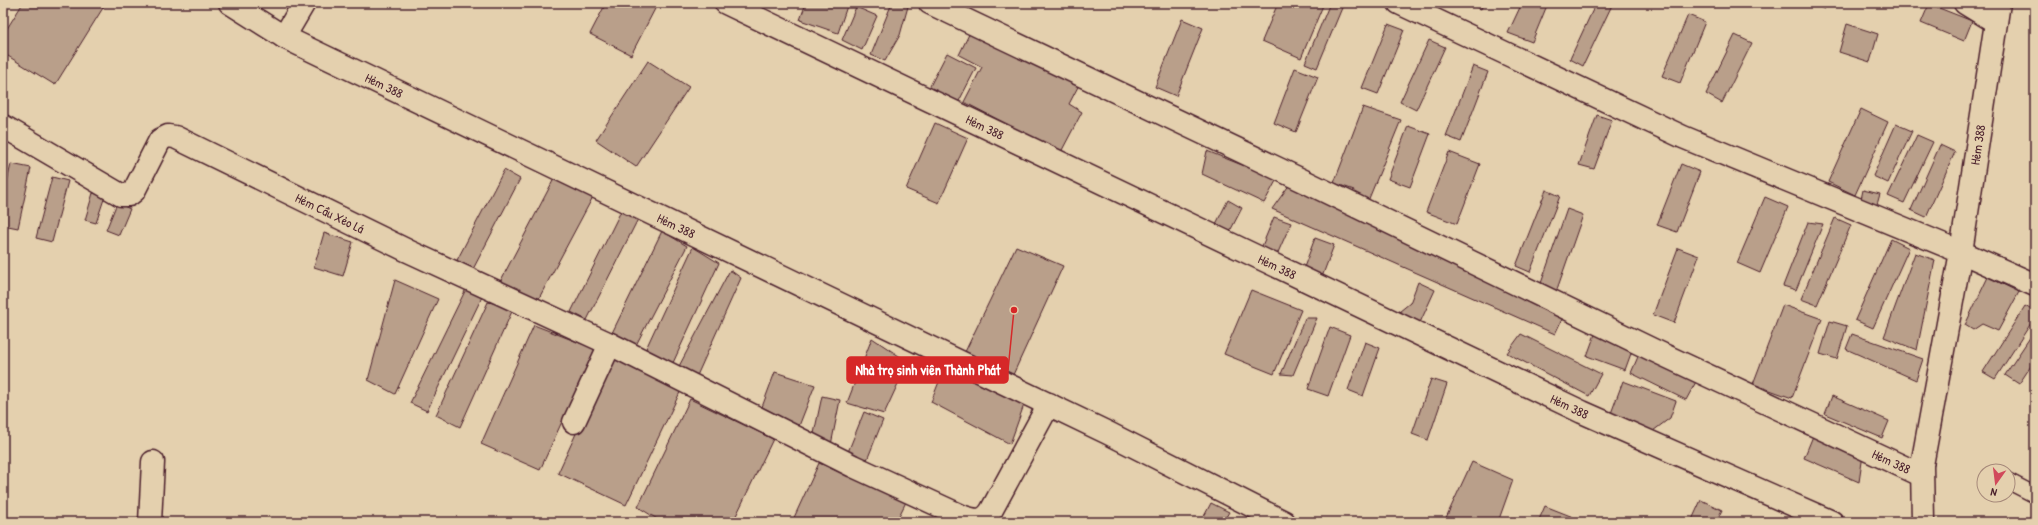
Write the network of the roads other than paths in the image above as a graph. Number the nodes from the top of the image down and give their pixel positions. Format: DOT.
graph roads {
  1 [pos="230,3"];
  2 [pos="304,3"];
  3 [pos="726,3"];
  4 [pos="930,3"];
  5 [pos="1400,3"];
  6 [pos="1965,3"];
  7 [pos="1998,12"];
  8 [pos="284,37"];
  9 [pos="3,126"];
  10 [pos="1961,252"];
  11 [pos="2035,285"];
  12 [pos="610,344"];
  13 [pos="1049,404"];
  14 [pos="574,422"];
  15 [pos="153,462"];
  16 [pos="1921,475"];
  17 [pos="2016,485"];
  18 [pos="2035,495"];
  19 [pos="150,522"];
  20 [pos="1284,522"];
  21 [pos="1832,522"];
  22 [pos="1923,522"];
  1 -- 8 [label="street, Hẻm 388"];
  2 -- 8 [label="street"];
  3 -- 21 [label="street, Hẻm 388"];
  4 -- 16 [label="street, Hẻm 388"];
  5 -- 10 [label="street"];
  6 -- 7 [label="street"];
  7 -- 10 [label="street, Hẻm 388"];
  8 -- 13 [label="street, Hẻm 388"];
  9 -- 12 [label="street, Hẻm Cầu Xẻo Lá"];
  10 -- 11 [label="street"];
  10 -- 16 [label="street, Hẻm 388"];
  12 -- 13 [label="street"];
  12 -- 14 [label="street"];
  13 -- 20 [label="street, Hẻm 388"];
  15 -- 19 [label="street"];
  16 -- 22 [label="street, Hẻm 388"];
  17 -- 18 [label="lane"];
}
